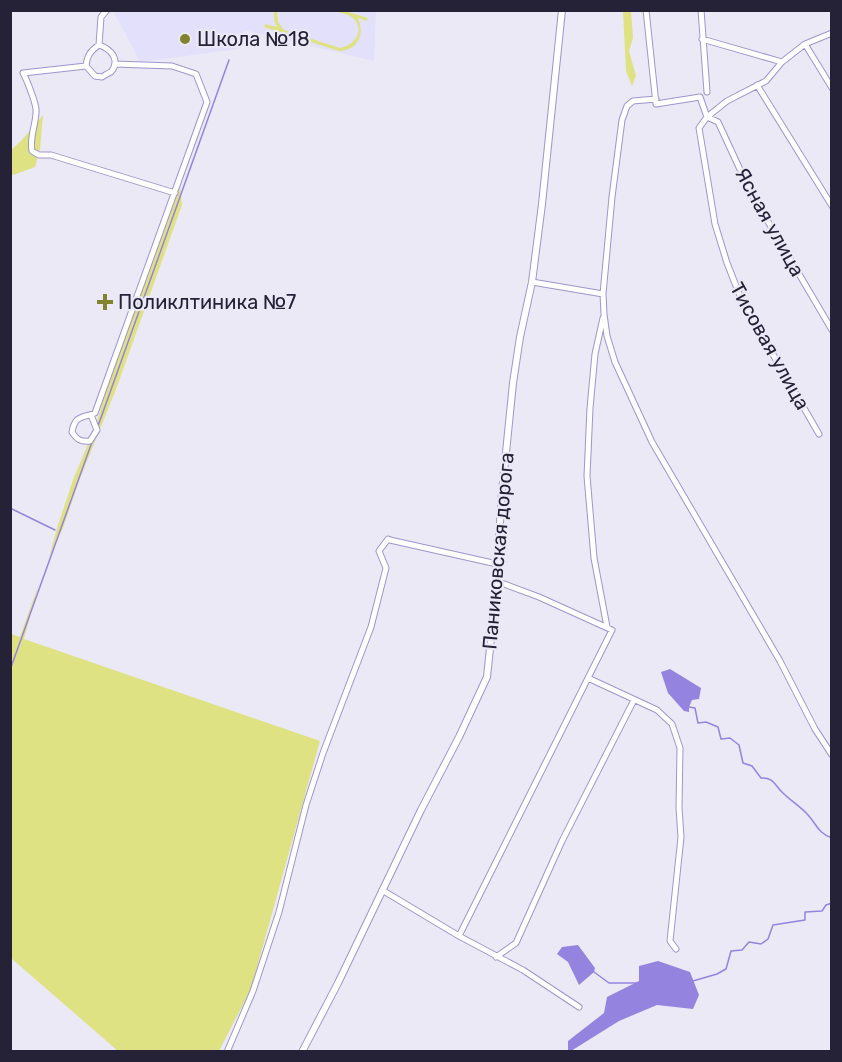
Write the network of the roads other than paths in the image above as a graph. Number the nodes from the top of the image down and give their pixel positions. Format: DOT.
graph roads {
  1 [pos="107,10"];
  2 [pos="562,10"];
  3 [pos="646,10"];
  4 [pos="701,10"];
  5 [pos="831,33"];
  6 [pos="702,39"];
  7 [pos="805,44"];
  8 [pos="99,45"];
  9 [pos="782,62"];
  10 [pos="115,64"];
  11 [pos="86,66"];
  12 [pos="757,85"];
  13 [pos="831,88"];
  14 [pos="707,92"];
  15 [pos="656,99"];
  16 [pos="707,117"];
  17 [pos="175,193"];
  18 [pos="831,206"];
  19 [pos="532,282"];
  20 [pos="603,294"];
  21 [pos="604,314"];
  22 [pos="831,330"];
  23 [pos="91,415"];
  24 [pos="819,434"];
  25 [pos="497,564"];
  26 [pos="496,581"];
  27 [pos="607,627"];
  28 [pos="588,678"];
  29 [pos="634,700"];
  30 [pos="831,755"];
  31 [pos="382,890"];
  32 [pos="459,936"];
  33 [pos="676,949"];
  34 [pos="496,957"];
  35 [pos="579,1007"];
  36 [pos="227,1052"];
  37 [pos="302,1052"];
  1 -- 8 [label="street"];
  2 -- 19 [label="street, Паниковская дорога"];
  3 -- 15 [label="street"];
  4 -- 6 [label="street"];
  5 -- 7 [label="street"];
  6 -- 9 [label="street"];
  6 -- 14 [label="street"];
  7 -- 9 [label="street"];
  7 -- 13 [label="street"];
  8 -- 10 [label="street"];
  8 -- 11 [label="street"];
  9 -- 12 [label="street"];
  10 -- 11 [label="street"];
  10 -- 17 [label="street"];
  11 -- 17 [label="street"];
  12 -- 16 [label="street"];
  12 -- 18 [label="street"];
  15 -- 16 [label="street, Ясная улица"];
  15 -- 20 [label="street"];
  16 -- 22 [label="street, Ясная улица"];
  16 -- 24 [label="street, Тисовая улица"];
  17 -- 23 [label="street"];
  19 -- 20 [label="street"];
  19 -- 25 [label="street, Паниковская дорога"];
  20 -- 21 [label="street"];
  21 -- 27 [label="street"];
  21 -- 30 [label="street"];
  23 -- 23 [label="street"];
  25 -- 26 [label="street, Паниковская дорога"];
  25 -- 36 [label="street"];
  26 -- 27 [label="street"];
  26 -- 31 [label="street, Паниковская дорога"];
  27 -- 28 [label="street"];
  28 -- 29 [label="street"];
  28 -- 32 [label="street"];
  29 -- 33 [label="street"];
  29 -- 34 [label="street"];
  31 -- 32 [label="street"];
  31 -- 37 [label="street, Паниковская дорога"];
  32 -- 34 [label="street"];
  34 -- 35 [label="street"];
}
